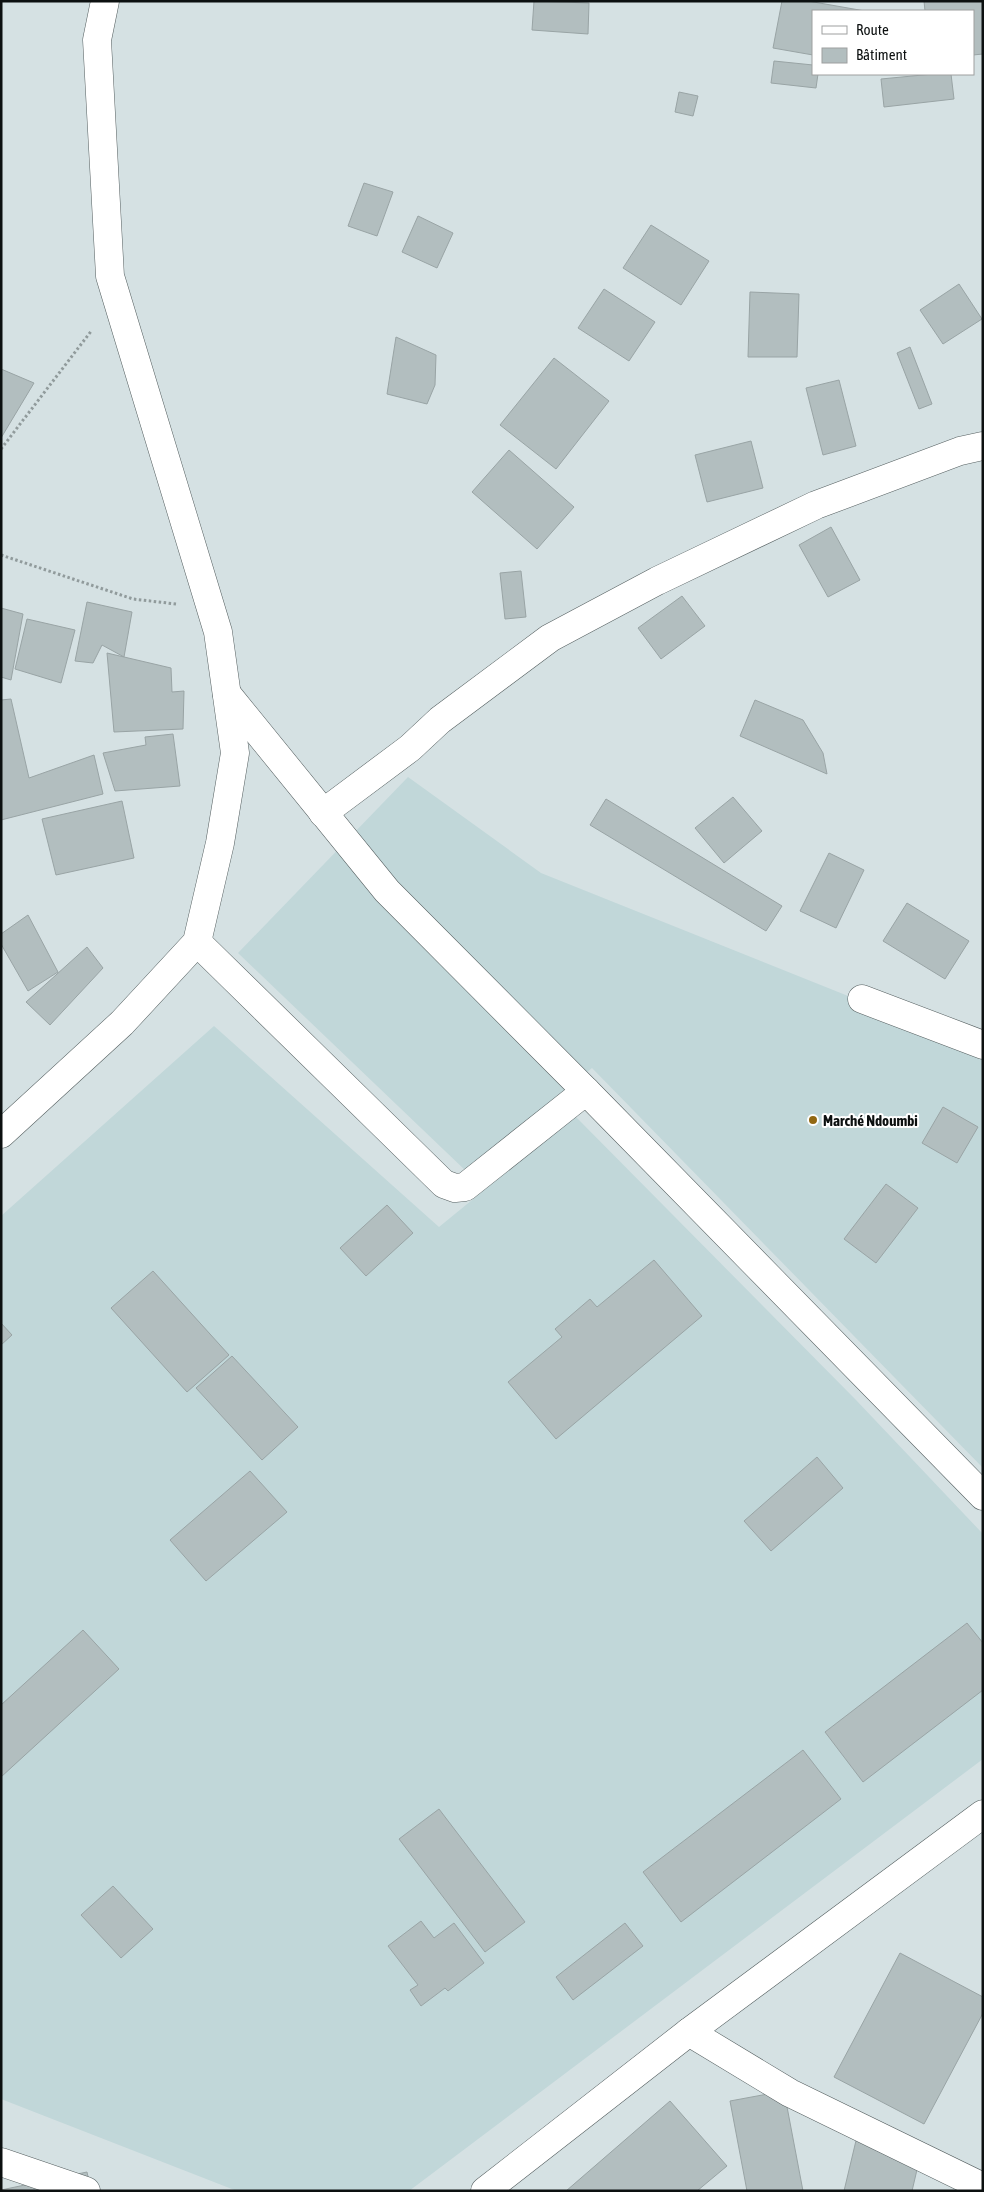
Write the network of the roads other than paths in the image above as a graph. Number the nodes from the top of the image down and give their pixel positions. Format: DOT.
graph roads {
  1 [pos="105,1"];
  2 [pos="983,446"];
  3 [pos="226,693"];
  4 [pos="323,812"];
  5 [pos="197,942"];
  6 [pos="862,999"];
  7 [pos="983,1045"];
  8 [pos="586,1091"];
  9 [pos="1,1134"];
  10 [pos="983,1496"];
  11 [pos="983,1814"];
  12 [pos="689,2032"];
  13 [pos="1,2162"];
  14 [pos="983,2187"];
  15 [pos="86,2191"];
  16 [pos="485,2191"];
  1 -- 3 [label="street"];
  2 -- 4 [label="street"];
  3 -- 4 [label="street"];
  3 -- 5 [label="street"];
  4 -- 8 [label="street"];
  5 -- 8 [label="street"];
  5 -- 9 [label="street"];
  6 -- 7 [label="street"];
  8 -- 10 [label="street"];
  11 -- 12 [label="street"];
  12 -- 14 [label="street"];
  12 -- 16 [label="street"];
  13 -- 15 [label="street"];
}
